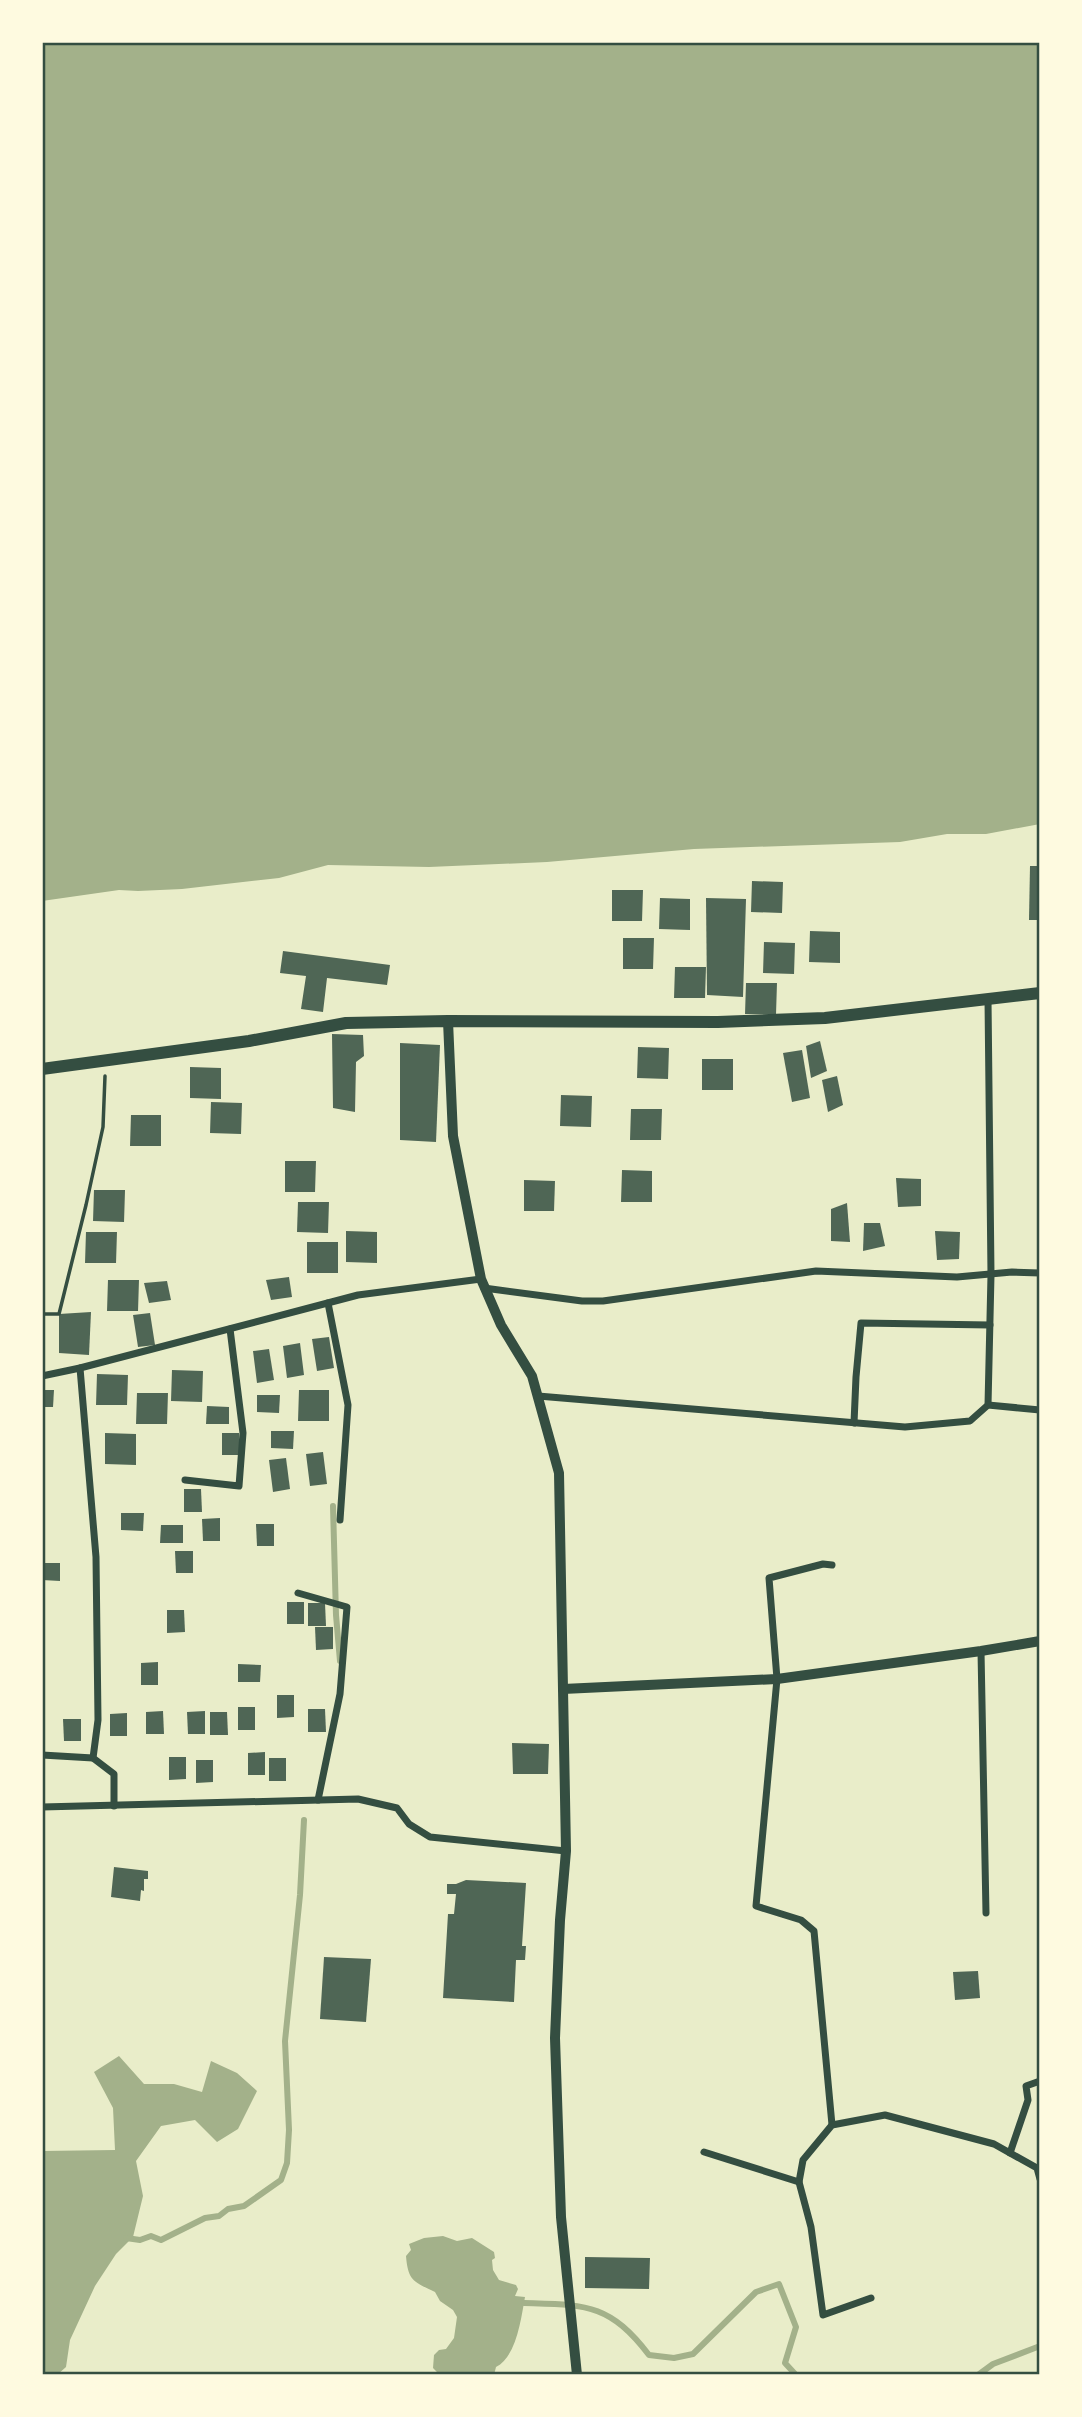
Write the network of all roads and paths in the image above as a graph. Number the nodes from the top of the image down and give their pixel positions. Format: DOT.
graph roads {
  1 [pos="1040,993"];
  2 [pos="988,999"];
  3 [pos="448,1021"];
  4 [pos="106,1060"];
  5 [pos="42,1069"];
  6 [pos="1040,1273"];
  7 [pos="991,1275"];
  8 [pos="483,1284"];
  9 [pos="328,1303"];
  10 [pos="42,1314"];
  11 [pos="990,1325"];
  12 [pos="230,1329"];
  13 [pos="80,1368"];
  14 [pos="42,1376"];
  15 [pos="538,1396"];
  16 [pos="988,1405"];
  17 [pos="1040,1410"];
  18 [pos="855,1423"];
  19 [pos="185,1480"];
  20 [pos="341,1520"];
  21 [pos="832,1565"];
  22 [pos="298,1593"];
  23 [pos="1040,1641"];
  24 [pos="981,1651"];
  25 [pos="777,1679"];
  26 [pos="563,1689"];
  27 [pos="42,1755"];
  28 [pos="93,1758"];
  29 [pos="317,1801"];
  30 [pos="114,1806"];
  31 [pos="42,1807"];
  32 [pos="566,1851"];
  33 [pos="986,1913"];
  34 [pos="1040,2081"];
  35 [pos="832,2125"];
  36 [pos="704,2152"];
  37 [pos="1010,2153"];
  38 [pos="1040,2179"];
  39 [pos="799,2182"];
  40 [pos="871,2298"];
  41 [pos="578,2375"];
  1 -- 2 [label="main road"];
  2 -- 3 [label="main road"];
  2 -- 7 [label="street"];
  3 -- 4 [label="main road"];
  3 -- 8 [label="main road"];
  4 -- 5 [label="main road"];
  4 -- 10 [label="path"];
  6 -- 7 [label="street"];
  7 -- 8 [label="street"];
  7 -- 11 [label="street"];
  8 -- 9 [label="street"];
  8 -- 15 [label="main road"];
  9 -- 12 [label="street"];
  9 -- 20 [label="street"];
  11 -- 16 [label="street"];
  11 -- 18 [label="street"];
  12 -- 13 [label="street"];
  12 -- 19 [label="street"];
  13 -- 14 [label="street"];
  13 -- 28 [label="street"];
  15 -- 18 [label="street"];
  15 -- 26 [label="main road"];
  16 -- 17 [label="street"];
  16 -- 18 [label="street"];
  21 -- 25 [label="street"];
  22 -- 29 [label="street"];
  23 -- 24 [label="street"];
  24 -- 25 [label="street"];
  24 -- 33 [label="street"];
  25 -- 26 [label="street"];
  25 -- 35 [label="street"];
  26 -- 32 [label="main road"];
  27 -- 28 [label="street"];
  28 -- 30 [label="street"];
  29 -- 30 [label="street"];
  29 -- 32 [label="street"];
  30 -- 31 [label="street"];
  32 -- 41 [label="main road"];
  34 -- 37 [label="street"];
  35 -- 37 [label="street"];
  35 -- 39 [label="street"];
  36 -- 39 [label="street"];
  37 -- 38 [label="street"];
  39 -- 40 [label="street"];
}
